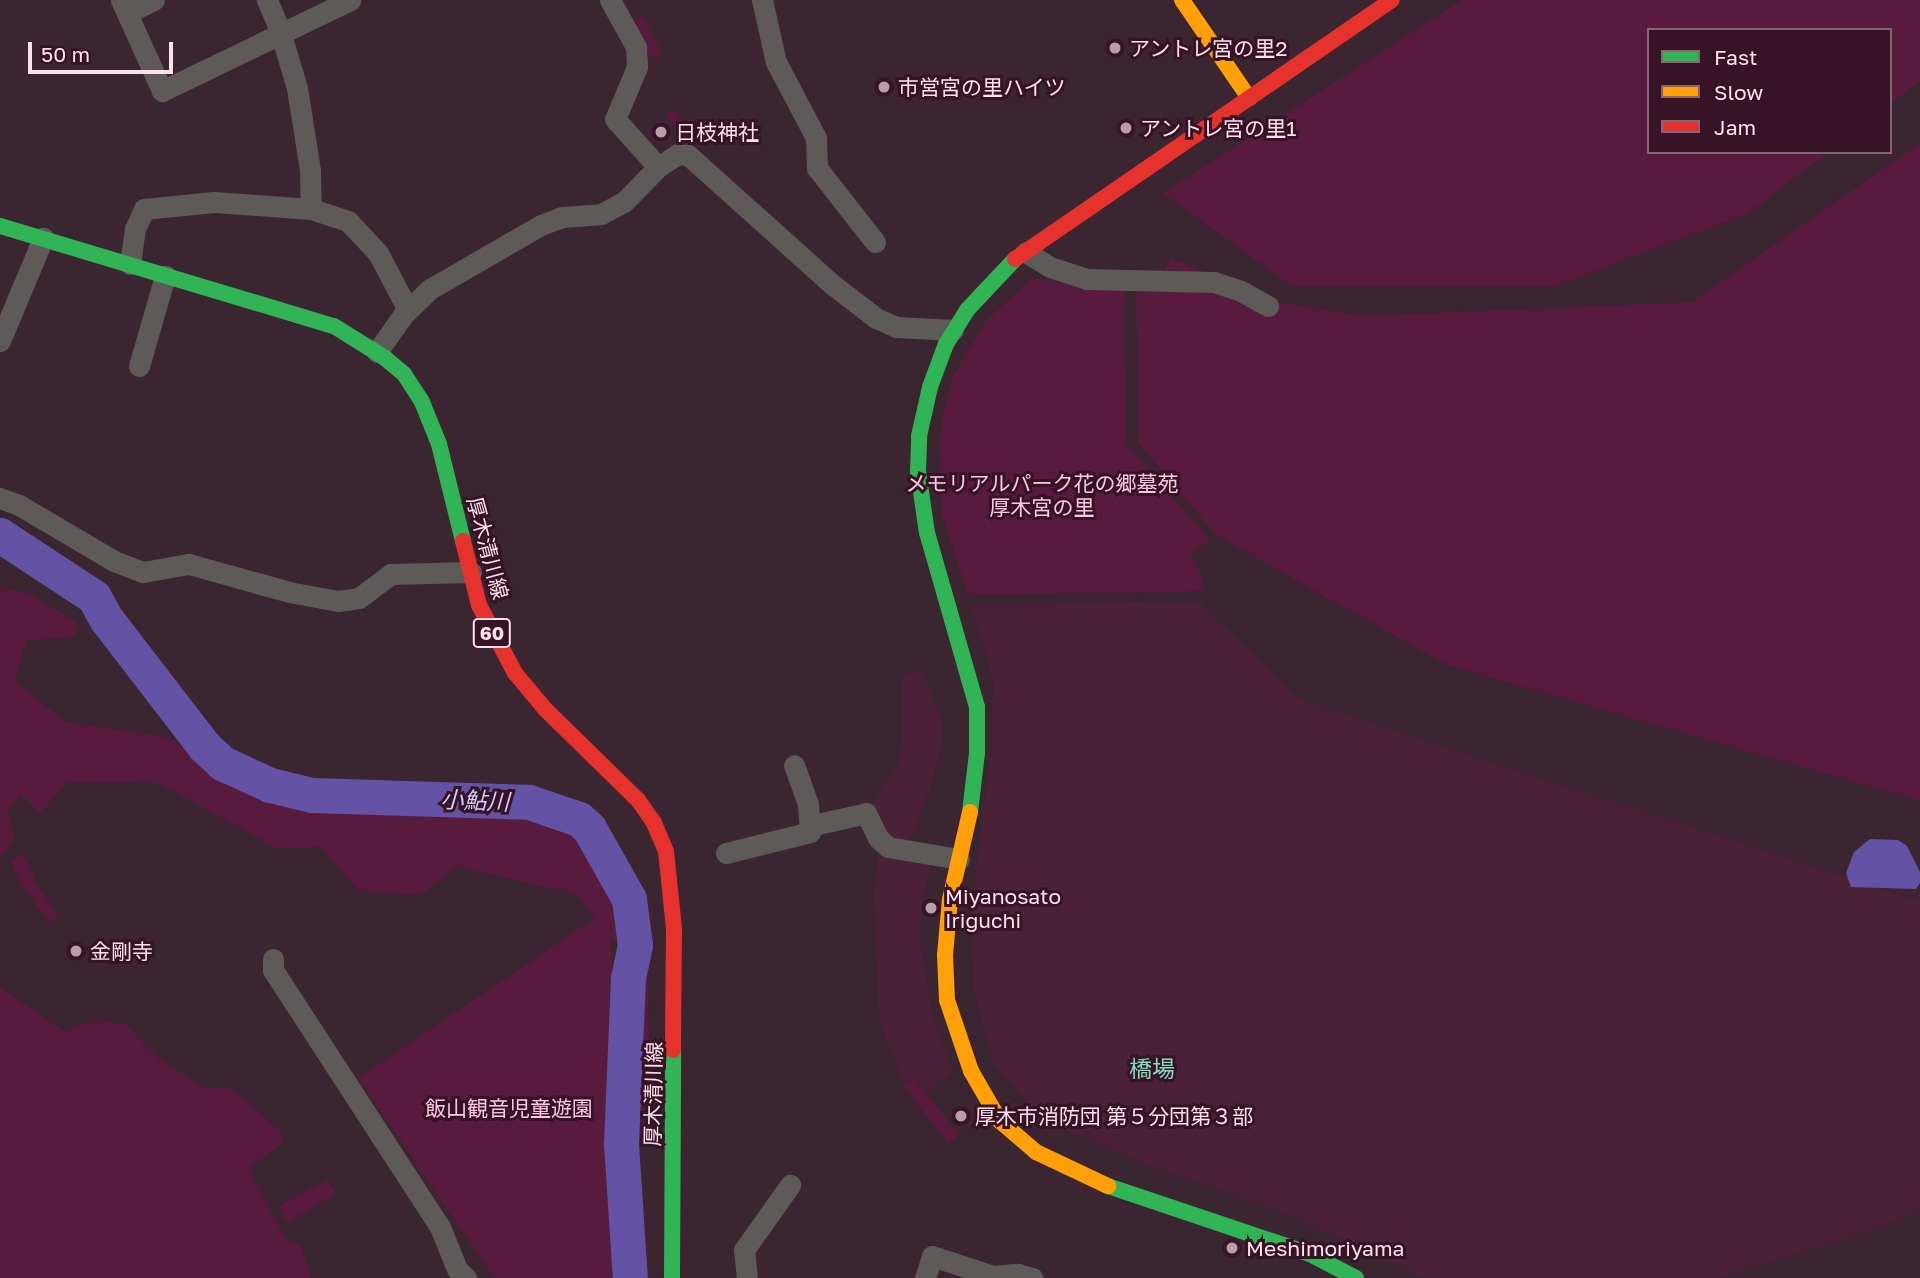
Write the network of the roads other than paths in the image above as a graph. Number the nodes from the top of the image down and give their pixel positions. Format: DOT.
graph roads {
  1 [pos="155,0"];
  2 [pos="267,0"];
  3 [pos="350,0"];
  4 [pos="610,0"];
  5 [pos="762,0"];
  6 [pos="1182,0"];
  7 [pos="1392,0"];
  8 [pos="124,6"];
  9 [pos="280,34"];
  10 [pos="1249,98"];
  11 [pos="658,167"];
  12 [pos="311,209"];
  13 [pos="0,226"];
  14 [pos="43,238"];
  15 [pos="875,242"];
  16 [pos="1026,252"];
  17 [pos="130,264"];
  18 [pos="165,276"];
  19 [pos="1268,306"];
  20 [pos="408,310"];
  21 [pos="953,330"];
  22 [pos="0,341"];
  23 [pos="377,352"];
  24 [pos="139,366"];
  25 [pos="0,498"];
  26 [pos="471,572"];
  27 [pos="794,765"];
  28 [pos="809,826"];
  29 [pos="726,853"];
  30 [pos="959,859"];
  31 [pos="273,959"];
  32 [pos="790,1185"];
  33 [pos="466,1278"];
  34 [pos="672,1278"];
  35 [pos="747,1278"];
  36 [pos="925,1278"];
  37 [pos="1032,1278"];
  38 [pos="1356,1278"];
  1 -- 8 [label="street"];
  2 -- 9 [label="street"];
  3 -- 9 [label="street"];
  4 -- 11 [label="street"];
  5 -- 15 [label="street"];
  6 -- 10 [label="street"];
  7 -- 10 [label="street"];
  8 -- 9 [label="street"];
  9 -- 12 [label="street"];
  10 -- 16 [label="street"];
  11 -- 20 [label="street"];
  11 -- 21 [label="street"];
  12 -- 17 [label="street"];
  12 -- 20 [label="street"];
  13 -- 14 [label="street, 厚木清川線 / 60"];
  14 -- 17 [label="street, 厚木清川線 / 60"];
  14 -- 22 [label="street"];
  16 -- 19 [label="street"];
  16 -- 21 [label="street"];
  17 -- 18 [label="street, 厚木清川線 / 60"];
  18 -- 23 [label="street, 厚木清川線 / 60"];
  18 -- 24 [label="street"];
  20 -- 23 [label="street"];
  21 -- 30 [label="street"];
  23 -- 26 [label="street, 厚木清川線 / 60"];
  25 -- 26 [label="street"];
  26 -- 34 [label="street, 厚木清川線 / 60"];
  27 -- 28 [label="street"];
  28 -- 29 [label="street"];
  28 -- 30 [label="street"];
  30 -- 38 [label="street"];
  31 -- 33 [label="street"];
  32 -- 35 [label="street"];
  36 -- 37 [label="street"];
}
